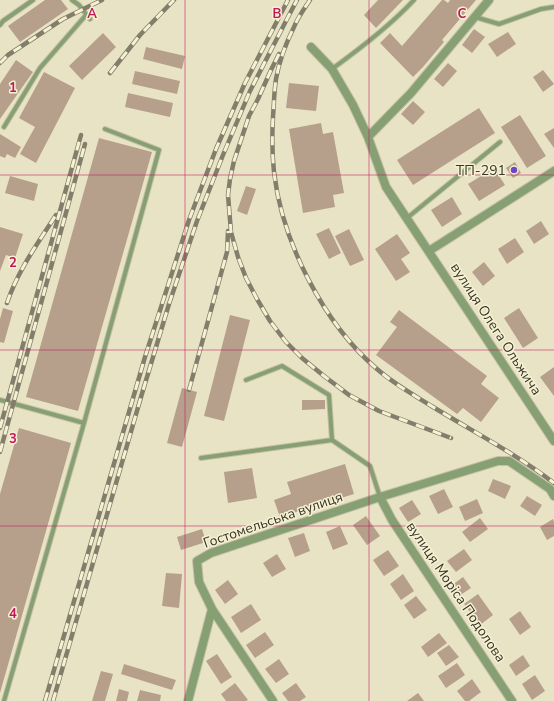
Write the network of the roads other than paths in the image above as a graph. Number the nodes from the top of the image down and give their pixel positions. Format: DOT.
graph roads {
  1 [pos="33,0"];
  2 [pos="72,0"];
  3 [pos="82,0"];
  4 [pos="414,0"];
  5 [pos="489,0"];
  6 [pos="79,5"];
  7 [pos="554,7"];
  8 [pos="86,15"];
  9 [pos="475,17"];
  10 [pos="90,20"];
  11 [pos="0,25"];
  12 [pos="311,47"];
  13 [pos="332,69"];
  14 [pos="4,127"];
  15 [pos="105,129"];
  16 [pos="368,137"];
  17 [pos="500,142"];
  18 [pos="554,171"];
  19 [pos="407,218"];
  20 [pos="429,251"];
  21 [pos="246,380"];
  22 [pos="0,400"];
  23 [pos="84,423"];
  24 [pos="332,440"];
  25 [pos="554,441"];
  26 [pos="201,458"];
  27 [pos="554,496"];
  28 [pos="380,497"];
  29 [pos="212,609"];
  30 [pos="4,701"];
  31 [pos="188,701"];
  32 [pos="273,701"];
  33 [pos="512,701"];
  1 -- 11 [label="lane"];
  2 -- 6 [label="lane"];
  3 -- 6 [label="lane"];
  4 -- 13 [label="lane"];
  5 -- 9 [label="street"];
  6 -- 8 [label="lane"];
  7 -- 9 [label="lane"];
  8 -- 10 [label="lane"];
  8 -- 14 [label="lane"];
  9 -- 16 [label="street"];
  12 -- 13 [label="street, вулиця Олега Ольжича"];
  13 -- 16 [label="street, вулиця Олега Ольжича"];
  15 -- 23 [label="lane"];
  16 -- 19 [label="street, вулиця Олега Ольжича"];
  17 -- 19 [label="lane"];
  18 -- 20 [label="street"];
  19 -- 20 [label="street, вулиця Олега Ольжича"];
  20 -- 25 [label="street, вулиця Олега Ольжича"];
  21 -- 24 [label="lane"];
  22 -- 23 [label="lane"];
  23 -- 30 [label="lane"];
  24 -- 26 [label="lane"];
  24 -- 28 [label="lane"];
  27 -- 28 [label="street, Гостомельська вулиця"];
  28 -- 29 [label="street, Гостомельська вулиця"];
  28 -- 33 [label="street, вулиця Моріса Подолова"];
  29 -- 31 [label="street"];
  29 -- 32 [label="street"];
}
